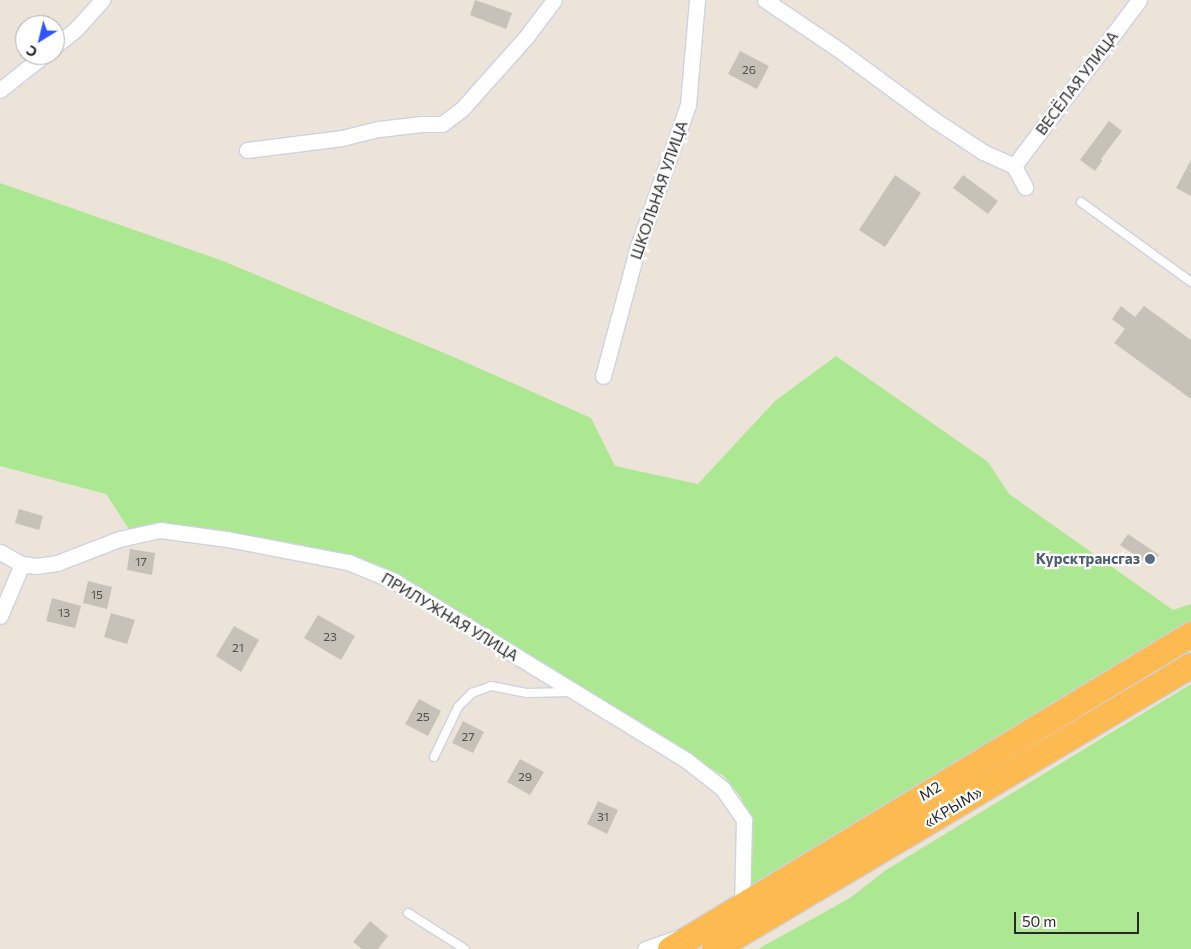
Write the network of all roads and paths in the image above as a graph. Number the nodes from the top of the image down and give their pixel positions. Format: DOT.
graph roads {
  1 [pos="102,0"];
  2 [pos="554,0"];
  3 [pos="697,0"];
  4 [pos="765,0"];
  5 [pos="1139,0"];
  6 [pos="65,38"];
  7 [pos="31,65"];
  8 [pos="0,90"];
  9 [pos="248,150"];
  10 [pos="1014,166"];
  11 [pos="1025,187"];
  12 [pos="1081,202"];
  13 [pos="1191,282"];
  14 [pos="603,376"];
  15 [pos="0,552"];
  16 [pos="22,564"];
  17 [pos="0,616"];
  18 [pos="1191,634"];
  19 [pos="1191,665"];
  20 [pos="573,692"];
  21 [pos="434,757"];
  22 [pos="742,905"];
  23 [pos="408,913"];
  24 [pos="678,944"];
  25 [pos="465,949"];
  26 [pos="645,949"];
  27 [pos="714,949"];
  1 -- 6 [label="street"];
  2 -- 9 [label="street"];
  3 -- 14 [label="street, ШКОЛЬНАЯ УЛИЦА"];
  4 -- 10 [label="street"];
  5 -- 10 [label="street, ВЕСЁЛАЯ УЛИЦА"];
  7 -- 8 [label="street"];
  10 -- 11 [label="street"];
  12 -- 13 [label="lane"];
  15 -- 16 [label="street, ПРИЛУЖНАЯ УЛИЦА"];
  16 -- 17 [label="street"];
  16 -- 20 [label="street, ПРИЛУЖНАЯ УЛИЦА"];
  18 -- 22 [label="highway, М2"];
  19 -- 27 [label="highway, «КРЫМ»"];
  20 -- 21 [label="lane"];
  20 -- 22 [label="street, ПРИЛУЖНАЯ УЛИЦА"];
  22 -- 24 [label="highway, М2"];
  23 -- 25 [label="lane"];
  24 -- 26 [label="street"];
}
